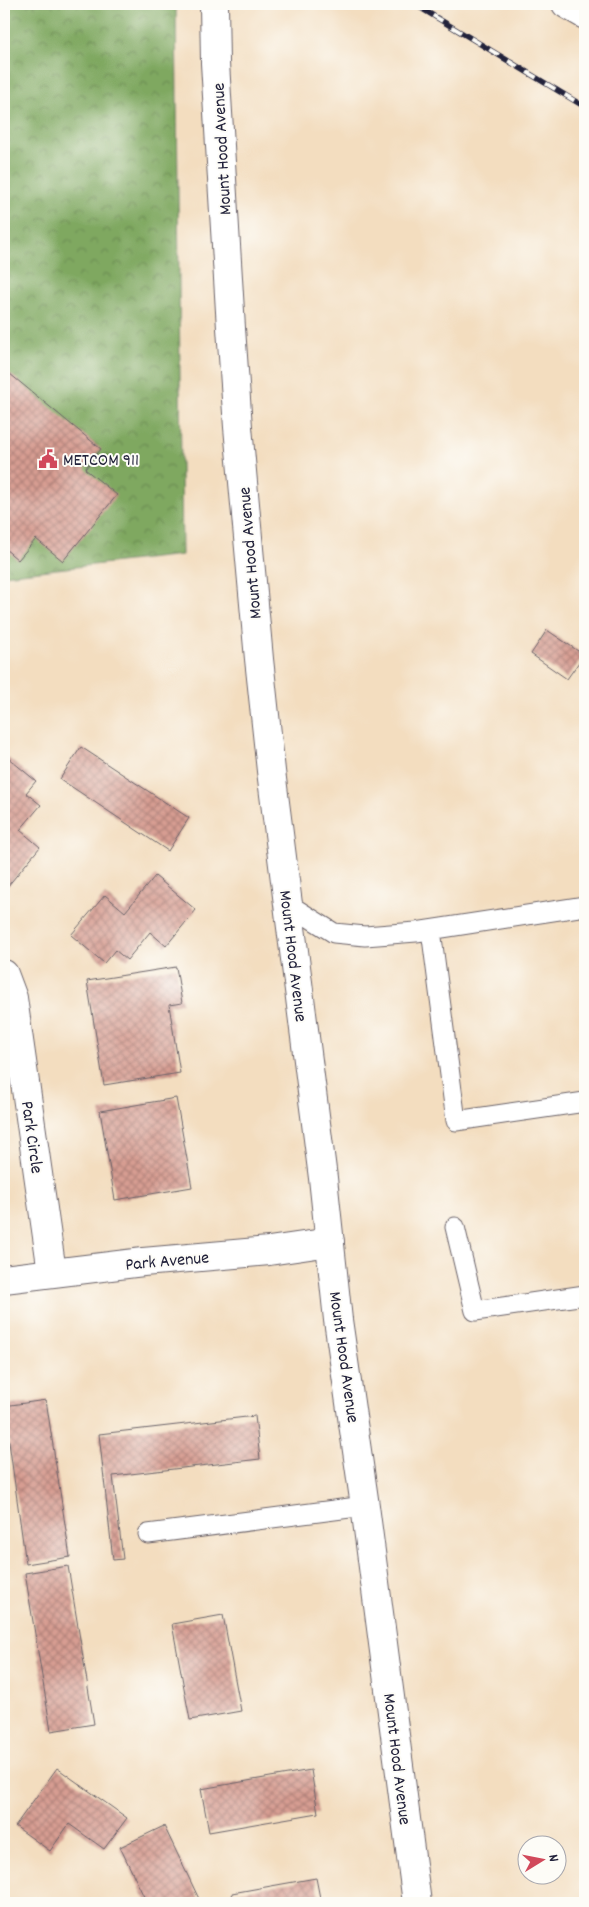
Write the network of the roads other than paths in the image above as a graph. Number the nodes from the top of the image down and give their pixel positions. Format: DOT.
graph roads {
  1 [pos="214,4"];
  2 [pos="566,4"];
  3 [pos="585,15"];
  4 [pos="288,904"];
  5 [pos="585,906"];
  6 [pos="431,930"];
  7 [pos="4,974"];
  8 [pos="585,1102"];
  9 [pos="455,1228"];
  10 [pos="330,1242"];
  11 [pos="52,1272"];
  12 [pos="4,1279"];
  13 [pos="585,1295"];
  14 [pos="365,1506"];
  15 [pos="148,1534"];
  16 [pos="417,1903"];
  1 -- 4 [label="main road, Mount Hood Avenue"];
  2 -- 3 [label="main road"];
  4 -- 6 [label="lane"];
  4 -- 10 [label="main road, Mount Hood Avenue"];
  5 -- 6 [label="lane"];
  6 -- 8 [label="lane"];
  7 -- 11 [label="main road, Park Circle"];
  9 -- 13 [label="lane"];
  10 -- 11 [label="main road, Park Avenue"];
  10 -- 14 [label="main road, Mount Hood Avenue"];
  11 -- 12 [label="main road, Park Avenue"];
  14 -- 15 [label="lane"];
  14 -- 16 [label="main road, Mount Hood Avenue"];
}
